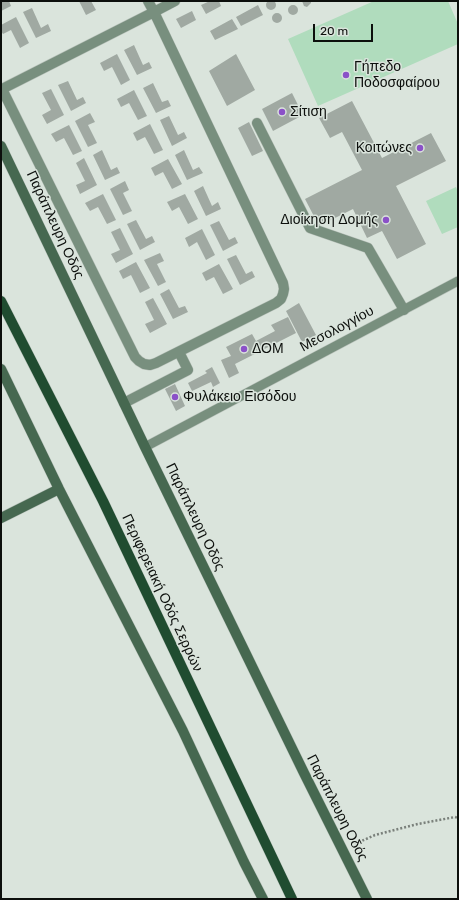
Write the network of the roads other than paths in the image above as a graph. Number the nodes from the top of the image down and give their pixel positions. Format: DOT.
graph roads {
  1 [pos="148,1"];
  2 [pos="175,1"];
  3 [pos="154,12"];
  4 [pos="1,89"];
  5 [pos="257,122"];
  6 [pos="1,146"];
  7 [pos="458,281"];
  8 [pos="1,301"];
  9 [pos="404,310"];
  10 [pos="179,352"];
  11 [pos="1,369"];
  12 [pos="124,403"];
  13 [pos="145,447"];
  14 [pos="59,489"];
  15 [pos="1,518"];
  16 [pos="263,899"];
  17 [pos="292,899"];
  18 [pos="367,899"];
  1 -- 3 [label="street"];
  2 -- 3 [label="street"];
  3 -- 4 [label="street"];
  3 -- 10 [label="street"];
  4 -- 10 [label="street"];
  5 -- 9 [label="street"];
  6 -- 12 [label="street, Παράπλευρη Οδός"];
  7 -- 9 [label="lane, Μεσολογγίου"];
  8 -- 17 [label="main road, Περιφερειακή Οδός Σερρών"];
  9 -- 13 [label="lane, Μεσολογγίου"];
  10 -- 12 [label="street"];
  11 -- 14 [label="street"];
  12 -- 13 [label="street, Παράπλευρη Οδός"];
  13 -- 18 [label="street, Παράπλευρη Οδός"];
  14 -- 15 [label="street"];
  14 -- 16 [label="street"];
}
